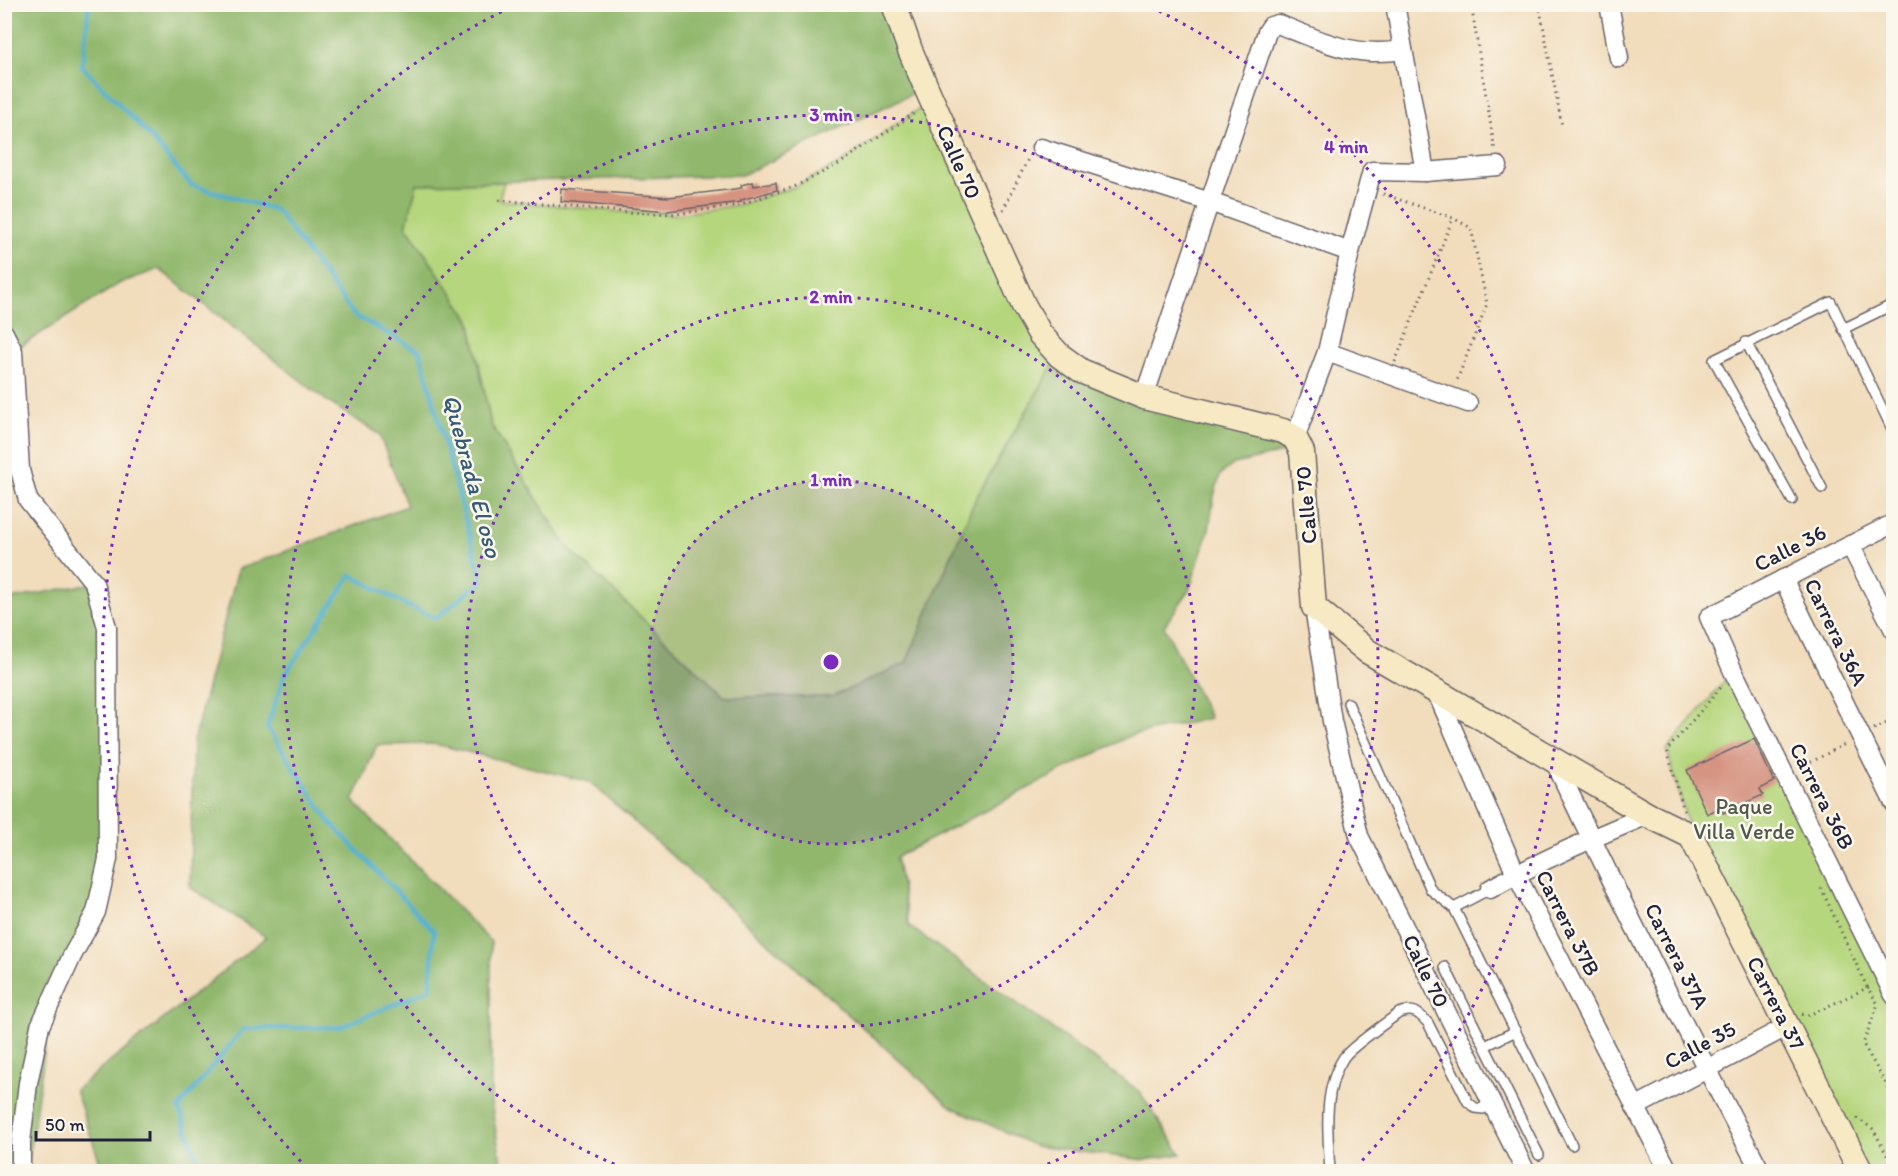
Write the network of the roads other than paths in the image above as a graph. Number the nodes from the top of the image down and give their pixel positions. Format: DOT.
graph roads {
  1 [pos="894,4"];
  2 [pos="1395,4"];
  3 [pos="1609,4"];
  4 [pos="1403,50"];
  5 [pos="1619,58"];
  6 [pos="1041,147"];
  7 [pos="1498,166"];
  8 [pos="1425,172"];
  9 [pos="1210,202"];
  10 [pos="1350,252"];
  11 [pos="1893,304"];
  12 [pos="1844,329"];
  13 [pos="4,333"];
  14 [pos="1746,342"];
  15 [pos="1327,352"];
  16 [pos="1144,397"];
  17 [pos="1459,400"];
  18 [pos="1893,433"];
  19 [pos="1295,438"];
  20 [pos="1822,488"];
  21 [pos="1792,500"];
  22 [pos="1893,523"];
  23 [pos="1850,545"];
  24 [pos="1783,579"];
  25 [pos="1314,607"];
  26 [pos="1709,617"];
  27 [pos="1893,630"];
  28 [pos="1436,691"];
  29 [pos="1347,703"];
  30 [pos="1554,760"];
  31 [pos="1893,803"];
  32 [pos="1648,815"];
  33 [pos="1591,838"];
  34 [pos="1516,874"];
  35 [pos="1490,889"];
  36 [pos="1454,908"];
  37 [pos="1445,967"];
  38 [pos="1890,983"];
  39 [pos="1786,1022"];
  40 [pos="1516,1031"];
  41 [pos="1485,1046"];
  42 [pos="1706,1068"];
  43 [pos="1489,1098"];
  44 [pos="1635,1107"];
  45 [pos="1572,1144"];
  46 [pos="1539,1155"];
  47 [pos="21,1172"];
  48 [pos="1330,1172"];
  49 [pos="1526,1172"];
  50 [pos="1669,1172"];
  51 [pos="1761,1172"];
  52 [pos="1861,1172"];
  1 -- 16 [label="main road, Calle 70"];
  2 -- 4 [label="street"];
  3 -- 5 [label="street"];
  4 -- 8 [label="street"];
  4 -- 9 [label="street"];
  6 -- 9 [label="street"];
  7 -- 8 [label="street"];
  8 -- 10 [label="street"];
  9 -- 10 [label="street"];
  9 -- 16 [label="street"];
  10 -- 15 [label="street"];
  11 -- 12 [label="lane"];
  12 -- 14 [label="lane"];
  12 -- 18 [label="lane"];
  13 -- 47 [label="street"];
  14 -- 20 [label="lane"];
  14 -- 21 [label="lane"];
  15 -- 17 [label="street"];
  15 -- 19 [label="street"];
  16 -- 19 [label="main road, Calle 70"];
  19 -- 25 [label="main road, Calle 70"];
  22 -- 23 [label="street, Calle 36"];
  23 -- 24 [label="street, Calle 36"];
  23 -- 27 [label="street"];
  24 -- 26 [label="street, Calle 36"];
  24 -- 31 [label="street, Carrera 36A"];
  25 -- 28 [label="main road"];
  25 -- 43 [label="street, Calle 70"];
  26 -- 38 [label="street, Carrera 36B"];
  28 -- 30 [label="main road"];
  28 -- 34 [label="street, Carrera 37B"];
  29 -- 36 [label="lane"];
  30 -- 32 [label="main road"];
  30 -- 33 [label="street, Carrera 37A"];
  32 -- 33 [label="street"];
  32 -- 39 [label="main road, Carrera 37"];
  33 -- 34 [label="street"];
  33 -- 42 [label="street, Carrera 37A"];
  34 -- 35 [label="street"];
  34 -- 44 [label="street, Carrera 37B"];
  35 -- 36 [label="lane"];
  36 -- 40 [label="lane"];
  37 -- 41 [label="lane"];
  39 -- 42 [label="street, Calle 35"];
  39 -- 52 [label="main road, Carrera 37"];
  40 -- 41 [label="lane"];
  40 -- 45 [label="lane"];
  41 -- 46 [label="lane"];
  42 -- 44 [label="street, Calle 35"];
  42 -- 51 [label="street, Carrera 37A"];
  43 -- 48 [label="lane"];
  43 -- 49 [label="street, Calle 70"];
  44 -- 50 [label="street, Carrera 37B"];
}
